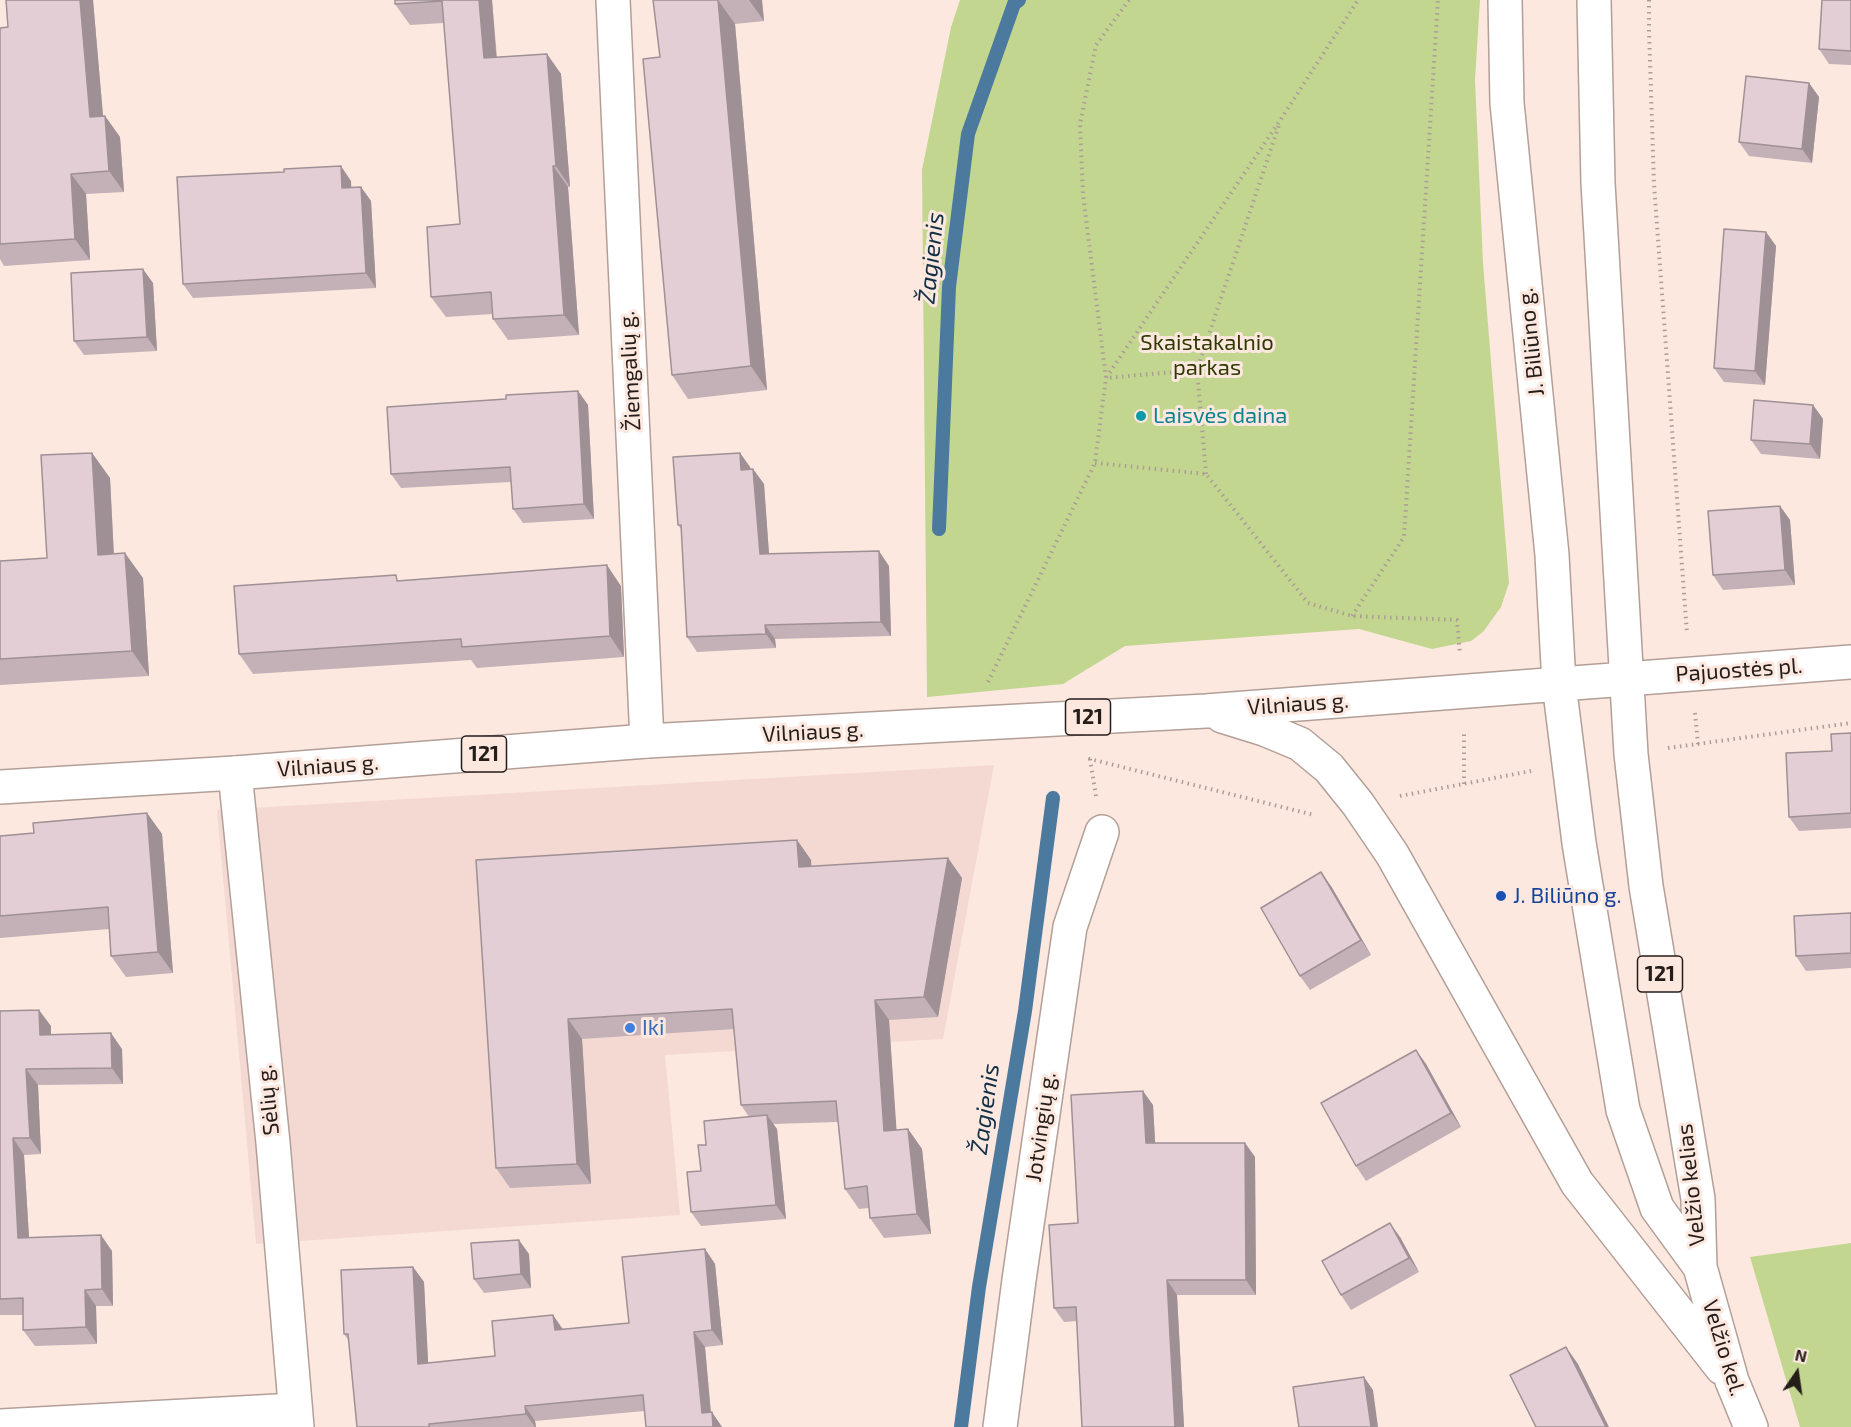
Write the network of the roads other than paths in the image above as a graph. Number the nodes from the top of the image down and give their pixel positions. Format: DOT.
graph roads {
  1 [pos="613,0"];
  2 [pos="1505,0"];
  3 [pos="1593,0"];
  4 [pos="1851,662"];
  5 [pos="1626,679"];
  6 [pos="1559,684"];
  7 [pos="1206,711"];
  8 [pos="646,741"];
  9 [pos="235,773"];
  10 [pos="0,787"];
  11 [pos="1102,832"];
  12 [pos="1700,1267"];
  13 [pos="1732,1381"];
  14 [pos="296,1419"];
  15 [pos="0,1426"];
  16 [pos="1000,1427"];
  17 [pos="1751,1427"];
  1 -- 8 [label="main road, Žiemgalių g."];
  2 -- 6 [label="main road, J. Biliūno g."];
  3 -- 5 [label="main road"];
  4 -- 5 [label="main road, Pajuostės pl."];
  5 -- 6 [label="main road, Vilniaus g. / 121"];
  5 -- 12 [label="main road, Velžio kelias / 121"];
  6 -- 7 [label="main road, Vilniaus g. / 121"];
  6 -- 12 [label="main road, Velžio kelias / 121"];
  7 -- 8 [label="main road, Vilniaus g. / 121"];
  7 -- 13 [label="main road"];
  8 -- 9 [label="main road, Vilniaus g. / 121"];
  9 -- 10 [label="main road, Vilniaus g. / 121"];
  9 -- 14 [label="main road, Sėlių g."];
  11 -- 16 [label="main road, Jotvingių g."];
  12 -- 13 [label="main road, Velžio kel. / 121"];
  13 -- 17 [label="main road, Velžio kel. / 121"];
  14 -- 15 [label="main road"];
}
